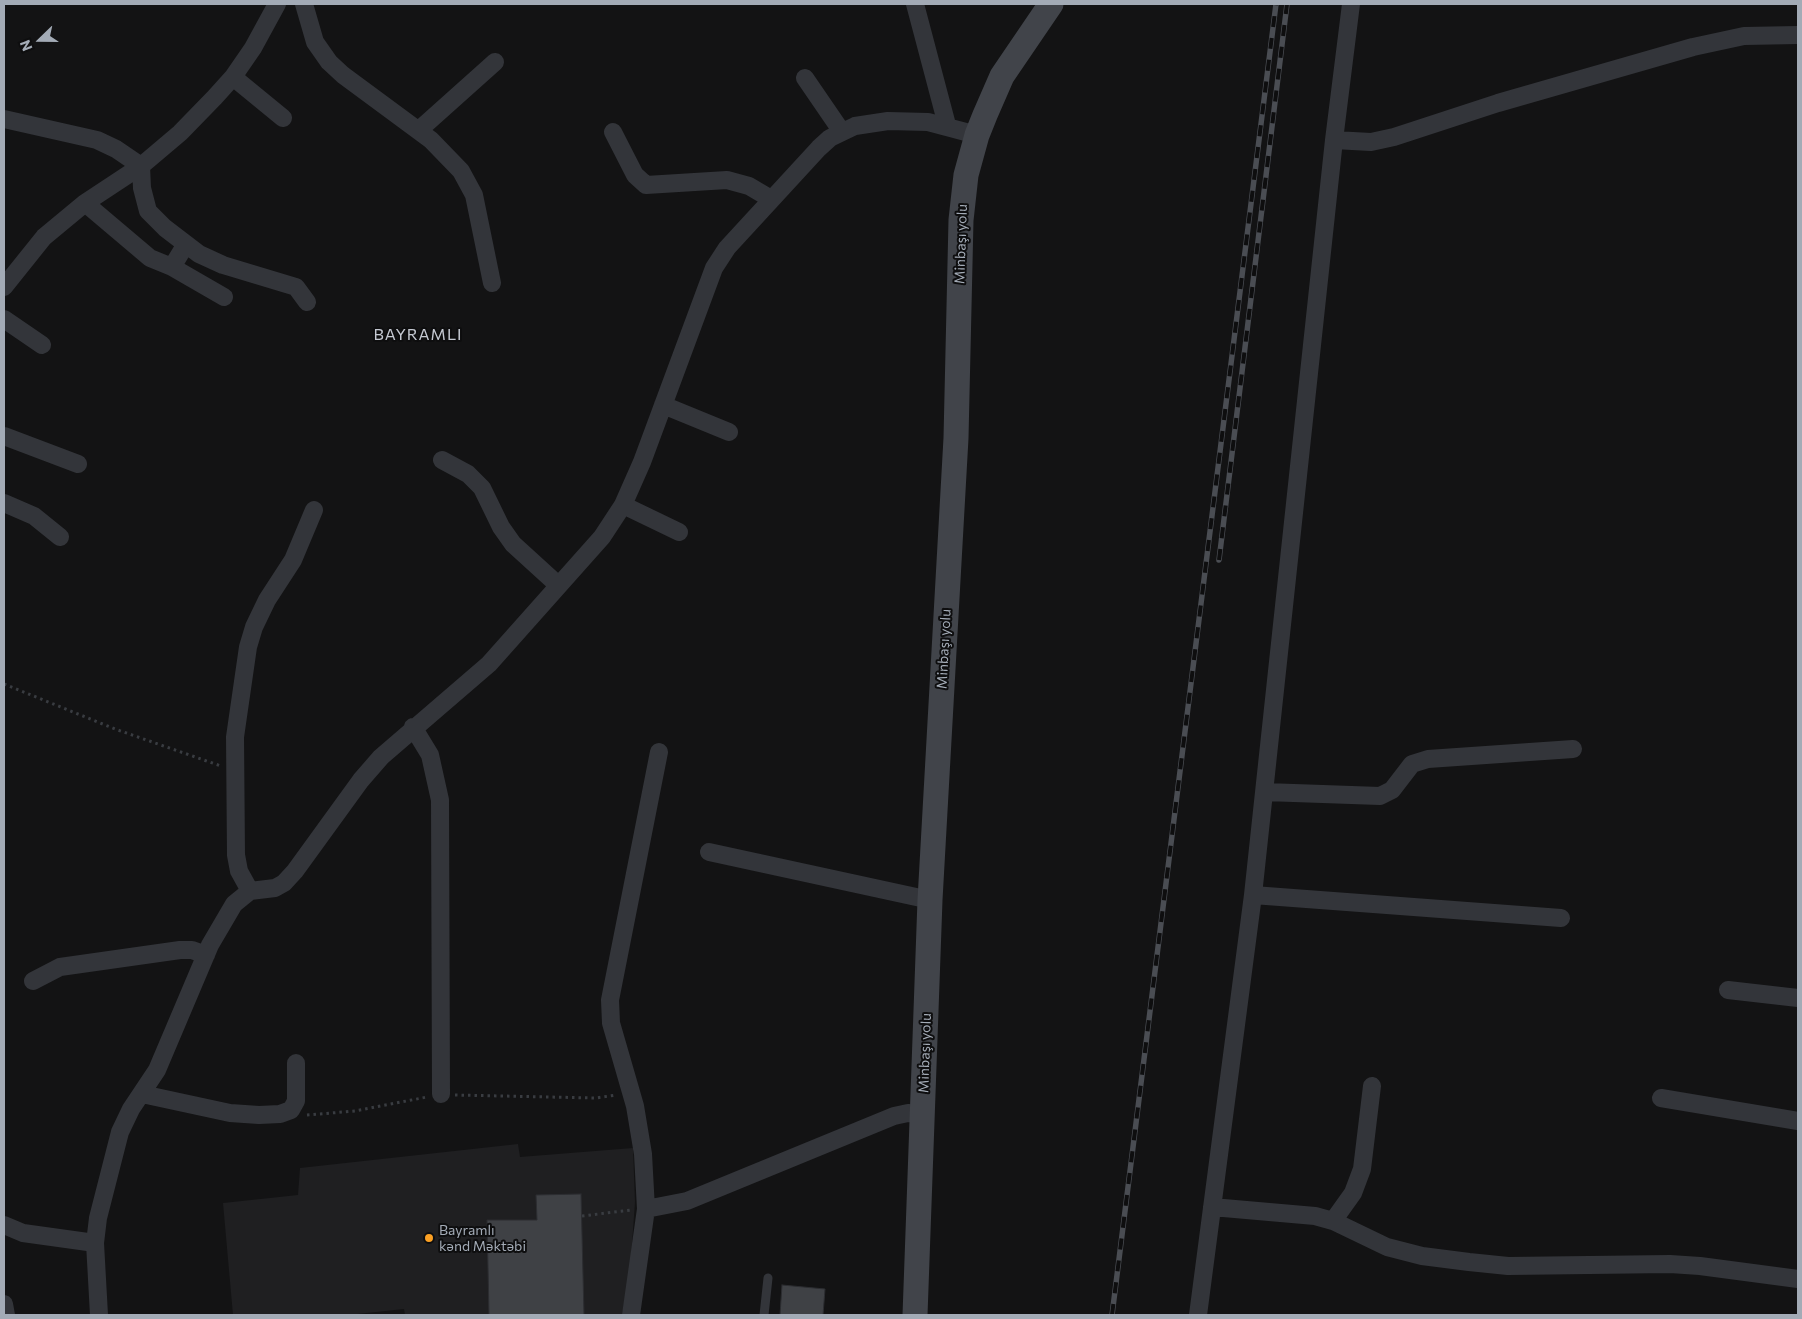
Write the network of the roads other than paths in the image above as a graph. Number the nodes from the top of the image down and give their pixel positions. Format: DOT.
graph roads {
  1 [pos="277,4"];
  2 [pos="304,4"];
  3 [pos="915,4"];
  4 [pos="1051,4"];
  5 [pos="1351,4"];
  6 [pos="1798,35"];
  7 [pos="495,62"];
  8 [pos="233,77"];
  9 [pos="805,78"];
  10 [pos="284,118"];
  11 [pos="4,119"];
  12 [pos="947,125"];
  13 [pos="419,130"];
  14 [pos="613,132"];
  15 [pos="842,132"];
  16 [pos="976,135"];
  17 [pos="1334,140"];
  18 [pos="141,166"];
  19 [pos="770,199"];
  20 [pos="85,204"];
  21 [pos="186,244"];
  22 [pos="172,267"];
  23 [pos="492,284"];
  24 [pos="4,287"];
  25 [pos="224,297"];
  26 [pos="306,302"];
  27 [pos="4,319"];
  28 [pos="42,345"];
  29 [pos="663,405"];
  30 [pos="729,432"];
  31 [pos="4,436"];
  32 [pos="442,460"];
  33 [pos="78,464"];
  34 [pos="4,503"];
  35 [pos="623,506"];
  36 [pos="314,510"];
  37 [pos="679,532"];
  38 [pos="60,537"];
  39 [pos="558,585"];
  40 [pos="413,727"];
  41 [pos="1573,749"];
  42 [pos="659,752"];
  43 [pos="1266,792"];
  44 [pos="709,852"];
  45 [pos="250,891"];
  46 [pos="1253,895"];
  47 [pos="930,900"];
  48 [pos="1561,918"];
  49 [pos="206,955"];
  50 [pos="33,981"];
  51 [pos="1728,990"];
  52 [pos="1798,998"];
  53 [pos="296,1063"];
  54 [pos="1372,1086"];
  55 [pos="142,1094"];
  56 [pos="442,1094"];
  57 [pos="1661,1098"];
  58 [pos="923,1114"];
  59 [pos="1798,1121"];
  60 [pos="1212,1207"];
  61 [pos="646,1209"];
  62 [pos="1333,1221"];
  63 [pos="4,1225"];
  64 [pos="95,1243"];
  65 [pos="768,1278"];
  66 [pos="1798,1279"];
  67 [pos="4,1304"];
  68 [pos="6,1315"];
  69 [pos="99,1315"];
  70 [pos="631,1315"];
  71 [pos="764,1315"];
  72 [pos="916,1315"];
  73 [pos="1198,1315"];
  1 -- 8 [label="street"];
  2 -- 13 [label="street"];
  3 -- 12 [label="street"];
  4 -- 16 [label="street, Minbaşı yolu"];
  5 -- 17 [label="street"];
  6 -- 17 [label="street"];
  7 -- 13 [label="street"];
  8 -- 10 [label="street"];
  8 -- 18 [label="street"];
  9 -- 15 [label="street"];
  11 -- 18 [label="street"];
  12 -- 15 [label="street"];
  12 -- 16 [label="street"];
  13 -- 23 [label="street"];
  14 -- 19 [label="street"];
  15 -- 19 [label="street"];
  16 -- 47 [label="street, Minbaşı yolu"];
  17 -- 43 [label="street"];
  18 -- 20 [label="street"];
  18 -- 21 [label="street"];
  19 -- 29 [label="street"];
  20 -- 22 [label="street"];
  20 -- 24 [label="street"];
  21 -- 22 [label="street"];
  21 -- 26 [label="street"];
  22 -- 25 [label="street"];
  27 -- 28 [label="street"];
  29 -- 30 [label="street"];
  29 -- 35 [label="street"];
  31 -- 33 [label="street"];
  32 -- 39 [label="street"];
  34 -- 38 [label="street"];
  35 -- 37 [label="street"];
  35 -- 39 [label="street"];
  36 -- 45 [label="street"];
  39 -- 40 [label="street"];
  40 -- 45 [label="street"];
  40 -- 56 [label="street"];
  41 -- 43 [label="street"];
  42 -- 61 [label="street"];
  43 -- 46 [label="street"];
  44 -- 47 [label="street"];
  45 -- 49 [label="street"];
  46 -- 48 [label="street"];
  46 -- 60 [label="street"];
  47 -- 58 [label="street, Minbaşı yolu"];
  49 -- 50 [label="street"];
  49 -- 55 [label="street"];
  51 -- 52 [label="street"];
  53 -- 55 [label="street"];
  54 -- 62 [label="street"];
  55 -- 64 [label="street"];
  57 -- 59 [label="street"];
  58 -- 61 [label="street"];
  58 -- 72 [label="street, Minbaşı yolu"];
  60 -- 62 [label="street"];
  60 -- 73 [label="street"];
  61 -- 70 [label="street"];
  62 -- 66 [label="street"];
  63 -- 64 [label="street"];
  64 -- 69 [label="street"];
  65 -- 71 [label="lane"];
  67 -- 68 [label="street"];
}
